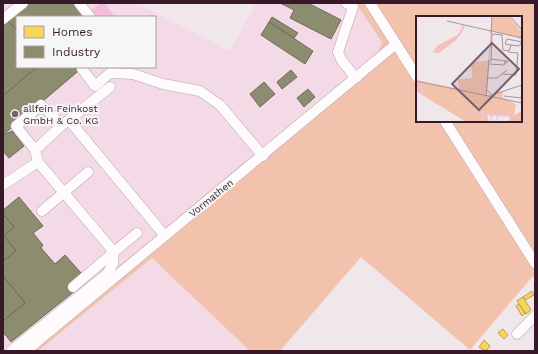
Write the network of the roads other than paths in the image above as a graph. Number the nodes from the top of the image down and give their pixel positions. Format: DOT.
graph roads {
  1 [pos="23,3"];
  2 [pos="79,3"];
  3 [pos="346,3"];
  4 [pos="370,3"];
  5 [pos="89,16"];
  6 [pos="3,19"];
  7 [pos="396,44"];
  8 [pos="82,69"];
  9 [pos="130,70"];
  10 [pos="416,75"];
  11 [pos="356,78"];
  12 [pos="110,87"];
  13 [pos="66,122"];
  14 [pos="446,122"];
  15 [pos="35,150"];
  16 [pos="263,156"];
  17 [pos="38,162"];
  18 [pos="88,172"];
  19 [pos="3,185"];
  20 [pos="63,193"];
  21 [pos="42,211"];
  22 [pos="137,233"];
  23 [pos="165,236"];
  24 [pos="114,252"];
  25 [pos="535,263"];
  26 [pos="73,287"];
  27 [pos="535,316"];
  28 [pos="517,334"];
  29 [pos="11,351"];
  30 [pos="26,351"];
  1 -- 6 [label="street"];
  2 -- 5 [label="street"];
  3 -- 11 [label="street"];
  4 -- 7 [label="street"];
  7 -- 10 [label="street"];
  7 -- 11 [label="street, Vormathen"];
  8 -- 9 [label="street"];
  9 -- 16 [label="street"];
  11 -- 16 [label="street, Vormathen"];
  12 -- 13 [label="street"];
  13 -- 15 [label="street"];
  13 -- 15 [label="street"];
  13 -- 23 [label="street"];
  14 -- 25 [label="street"];
  15 -- 17 [label="street"];
  16 -- 23 [label="street, Vormathen"];
  17 -- 19 [label="street"];
  17 -- 20 [label="street"];
  18 -- 20 [label="street"];
  20 -- 21 [label="street"];
  20 -- 24 [label="street"];
  22 -- 24 [label="street"];
  23 -- 30 [label="street, Vormathen"];
  24 -- 26 [label="street"];
  24 -- 29 [label="street"];
  27 -- 28 [label="street"];
}
